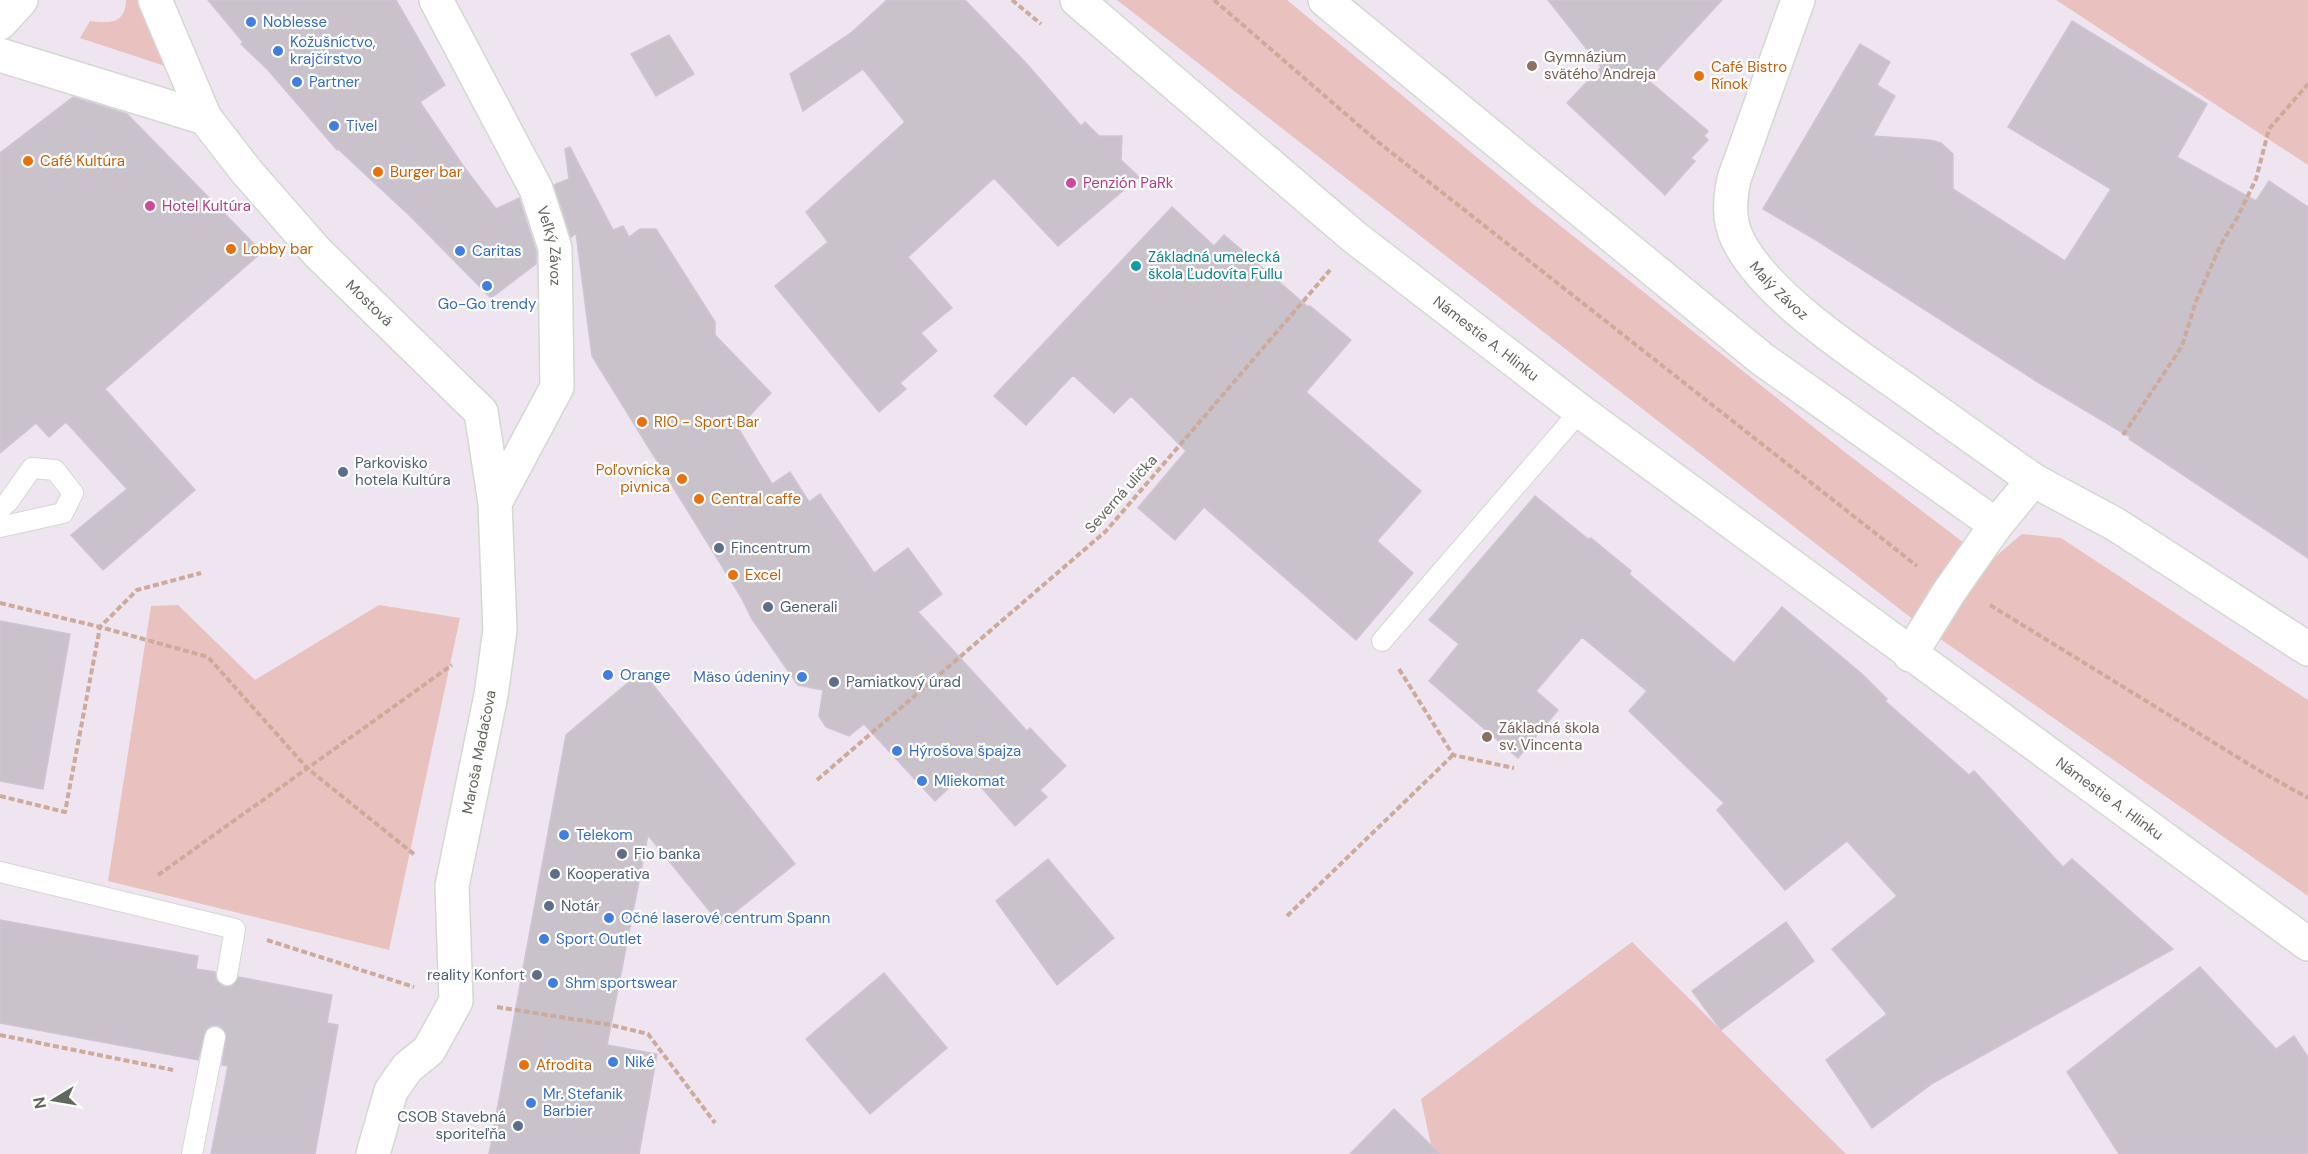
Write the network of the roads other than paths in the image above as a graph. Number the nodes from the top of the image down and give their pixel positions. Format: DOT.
graph roads {
  1 [pos="21,0"];
  2 [pos="155,0"];
  3 [pos="436,0"];
  4 [pos="1077,0"];
  5 [pos="1325,0"];
  6 [pos="1798,0"];
  7 [pos="0,23"];
  8 [pos="0,55"];
  9 [pos="205,118"];
  10 [pos="1580,411"];
  11 [pos="2033,480"];
  12 [pos="495,503"];
  13 [pos="0,509"];
  14 [pos="1996,525"];
  15 [pos="0,527"];
  16 [pos="1382,641"];
  17 [pos="2308,649"];
  18 [pos="1910,655"];
  19 [pos="0,872"];
  20 [pos="2308,944"];
  21 [pos="227,975"];
  22 [pos="215,1037"];
  23 [pos="192,1154"];
  24 [pos="373,1154"];
  1 -- 7 [label="street"];
  2 -- 9 [label="street, Mostová"];
  3 -- 12 [label="street, Veľký Závoz"];
  4 -- 10 [label="street, Námestie A. Hlinku"];
  5 -- 14 [label="street"];
  6 -- 11 [label="street, Malý Závoz"];
  8 -- 9 [label="street"];
  9 -- 12 [label="street, Mostová"];
  10 -- 16 [label="lane"];
  10 -- 18 [label="street, Námestie A. Hlinku"];
  11 -- 14 [label="street"];
  11 -- 17 [label="street"];
  12 -- 24 [label="street, Maroša Madačova"];
  13 -- 15 [label="lane"];
  14 -- 18 [label="street"];
  18 -- 20 [label="street, Námestie A. Hlinku"];
  19 -- 21 [label="lane"];
  22 -- 23 [label="lane"];
}
